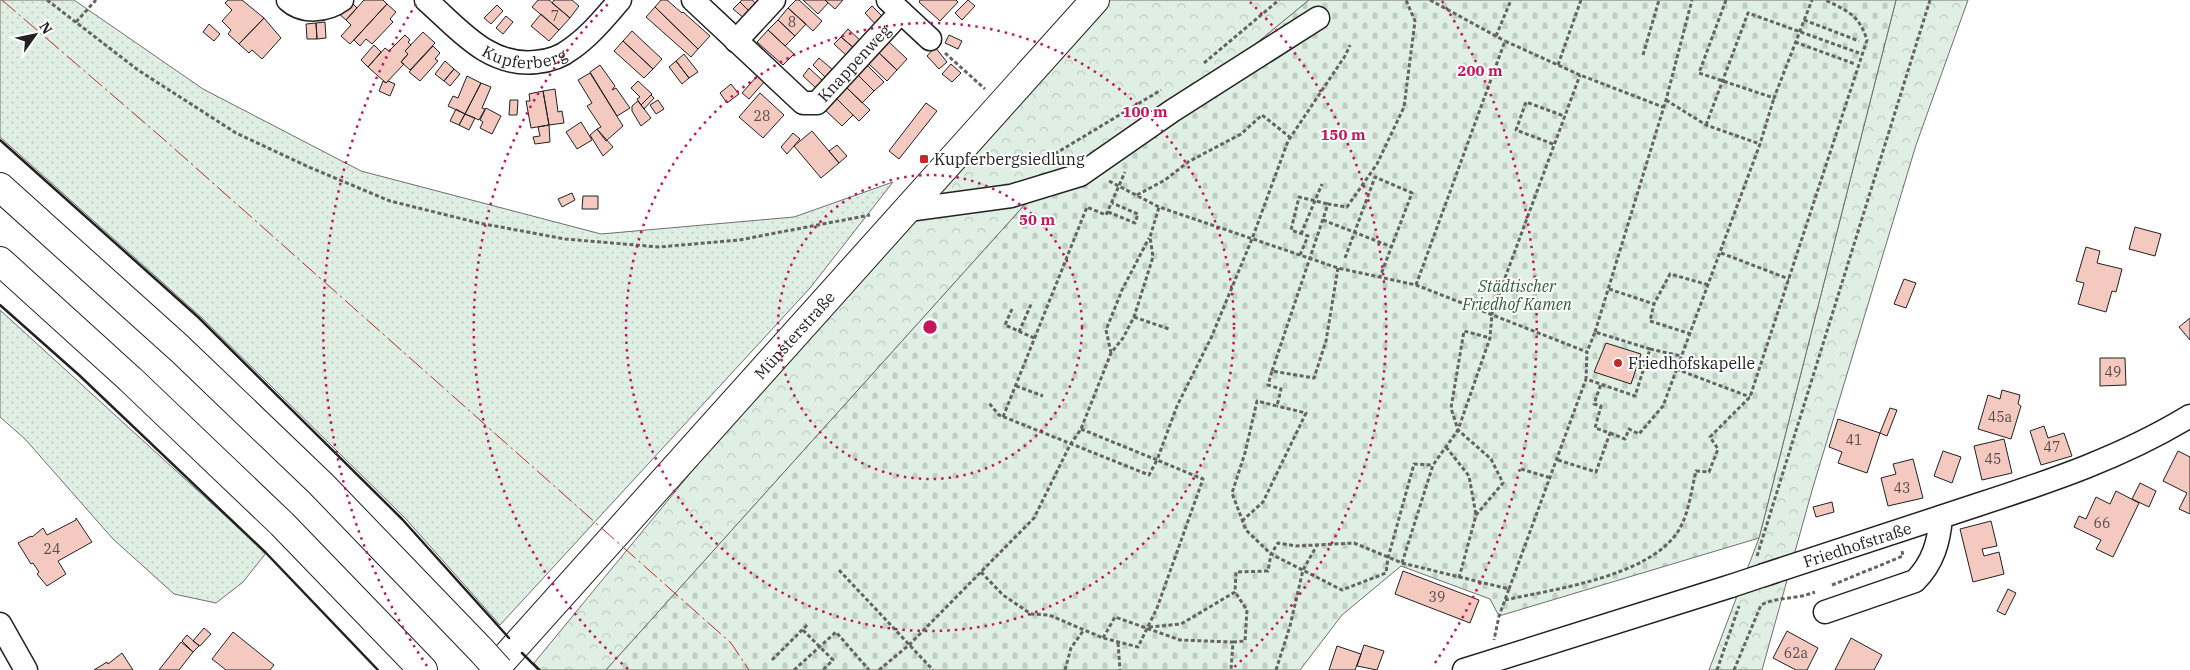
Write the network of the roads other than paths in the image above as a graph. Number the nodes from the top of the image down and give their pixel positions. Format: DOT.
graph roads {
  1 [pos="288,0"];
  2 [pos="342,0"];
  3 [pos="426,0"];
  4 [pos="620,0"];
  5 [pos="693,0"];
  6 [pos="774,0"];
  7 [pos="1095,0"];
  8 [pos="895,6"];
  9 [pos="1318,18"];
  10 [pos="930,39"];
  11 [pos="736,41"];
  12 [pos="0,187"];
  13 [pos="908,210"];
  14 [pos="0,261"];
  15 [pos="2190,416"];
  16 [pos="1941,517"];
  17 [pos="1825,612"];
  18 [pos="0,624"];
  19 [pos="487,660"];
  20 [pos="1517,662"];
  21 [pos="26,670"];
  22 [pos="423,670"];
  23 [pos="499,670"];
  24 [pos="1464,670"];
  1 -- 2 [label="street"];
  3 -- 4 [label="street, Kupferberg"];
  5 -- 11 [label="street, Knappenweg"];
  6 -- 11 [label="street"];
  7 -- 13 [label="main road, Münsterstraße"];
  8 -- 10 [label="street, Knappenweg"];
  8 -- 11 [label="street, Knappenweg"];
  9 -- 13 [label="street"];
  12 -- 19 [label="main road"];
  13 -- 19 [label="main road, Münsterstraße"];
  14 -- 22 [label="main road"];
  15 -- 16 [label="street, Friedhofstraße"];
  16 -- 17 [label="street"];
  16 -- 20 [label="street, Friedhofstraße, bridge"];
  18 -- 21 [label="street"];
  19 -- 23 [label="main road, bridge"];
  20 -- 24 [label="street, Friedhofstraße"];
}
